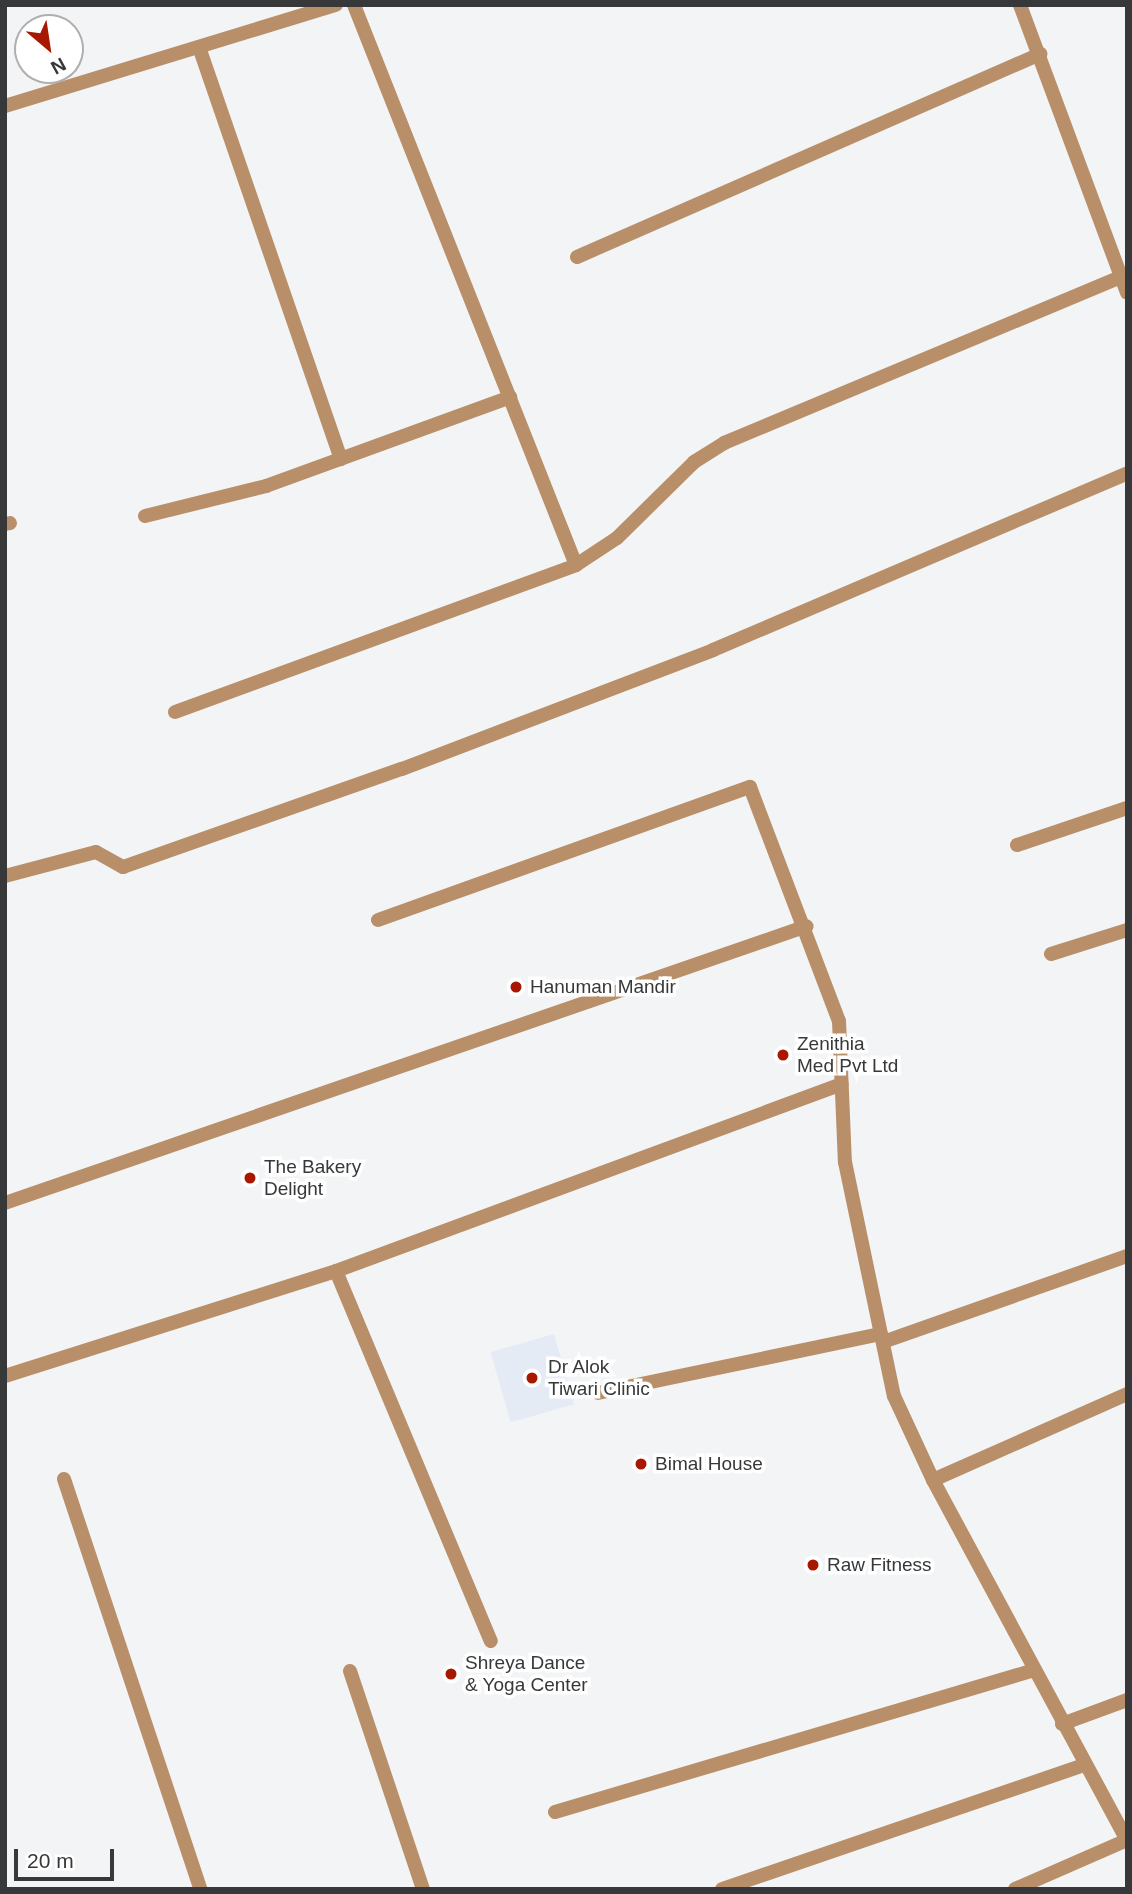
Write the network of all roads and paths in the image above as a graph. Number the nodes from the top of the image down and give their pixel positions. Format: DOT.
graph roads {
  1 [pos="336,5"];
  2 [pos="354,5"];
  3 [pos="1020,5"];
  4 [pos="199,47"];
  5 [pos="1040,54"];
  6 [pos="5,106"];
  7 [pos="577,257"];
  8 [pos="1121,277"];
  9 [pos="1127,293"];
  10 [pos="510,397"];
  11 [pos="341,459"];
  12 [pos="1127,473"];
  13 [pos="145,516"];
  14 [pos="576,565"];
  15 [pos="175,712"];
  16 [pos="1127,808"];
  17 [pos="1017,845"];
  18 [pos="5,876"];
  19 [pos="378,920"];
  20 [pos="807,926"];
  21 [pos="1127,930"];
  22 [pos="1051,954"];
  23 [pos="842,1084"];
  24 [pos="5,1203"];
  25 [pos="1127,1256"];
  26 [pos="336,1271"];
  27 [pos="882,1338"];
  28 [pos="5,1376"];
  29 [pos="598,1393"];
  30 [pos="1127,1394"];
  31 [pos="64,1479"];
  32 [pos="933,1480"];
  33 [pos="491,1641"];
  34 [pos="1033,1670"];
  35 [pos="350,1671"];
  36 [pos="1127,1700"];
  37 [pos="1062,1724"];
  38 [pos="1084,1765"];
  39 [pos="555,1812"];
  40 [pos="1127,1840"];
  41 [pos="200,1889"];
  42 [pos="423,1889"];
  43 [pos="722,1889"];
  44 [pos="1015,1889"];
  1 -- 4 [label="street"];
  2 -- 10 [label="street"];
  3 -- 5 [label="street"];
  4 -- 6 [label="street"];
  4 -- 11 [label="street"];
  5 -- 7 [label="street"];
  5 -- 8 [label="street"];
  8 -- 9 [label="street"];
  8 -- 14 [label="street"];
  10 -- 11 [label="street"];
  10 -- 14 [label="street"];
  11 -- 13 [label="street"];
  12 -- 18 [label="street"];
  14 -- 15 [label="street"];
  16 -- 17 [label="street"];
  19 -- 20 [label="street"];
  20 -- 23 [label="street"];
  20 -- 24 [label="street"];
  21 -- 22 [label="street"];
  23 -- 26 [label="street"];
  23 -- 27 [label="street"];
  25 -- 27 [label="street"];
  26 -- 28 [label="street"];
  26 -- 33 [label="street"];
  27 -- 29 [label="street"];
  27 -- 32 [label="street"];
  30 -- 32 [label="street"];
  31 -- 41 [label="street"];
  32 -- 34 [label="street"];
  34 -- 37 [label="street"];
  34 -- 39 [label="street"];
  35 -- 42 [label="street"];
  36 -- 37 [label="street"];
  37 -- 38 [label="street"];
  38 -- 40 [label="street"];
  38 -- 43 [label="street"];
  40 -- 44 [label="street"];
}
